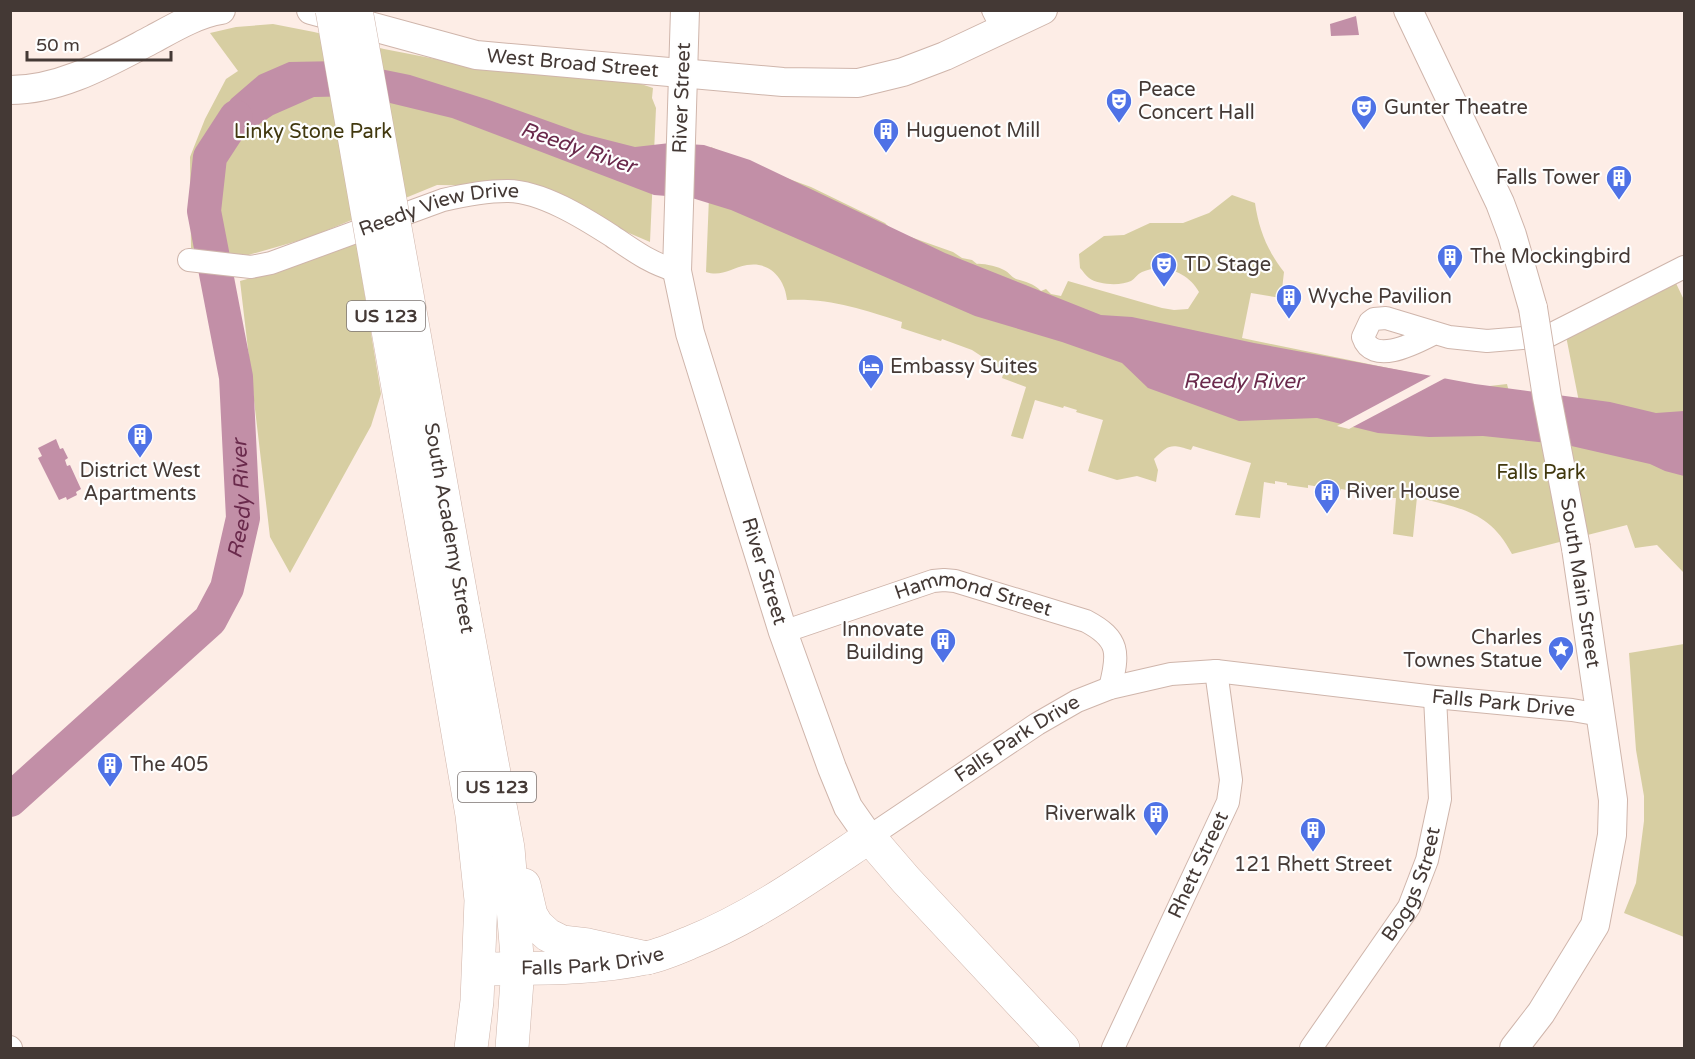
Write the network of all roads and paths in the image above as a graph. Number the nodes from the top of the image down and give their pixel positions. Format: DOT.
graph roads {
  1 [pos="221,10"];
  2 [pos="311,10"];
  3 [pos="332,10"];
  4 [pos="356,10"];
  5 [pos="686,10"];
  6 [pos="1043,10"];
  7 [pos="1408,10"];
  8 [pos="998,20"];
  9 [pos="684,73"];
  10 [pos="10,90"];
  11 [pos="189,260"];
  12 [pos="1684,267"];
  13 [pos="676,271"];
  14 [pos="1435,333"];
  15 [pos="451,614"];
  16 [pos="783,632"];
  17 [pos="1216,671"];
  18 [pos="1110,688"];
  19 [pos="1435,698"];
  20 [pos="1600,715"];
  21 [pos="869,837"];
  22 [pos="508,848"];
  23 [pos="647,958"];
  24 [pos="518,968"];
  25 [pos="479,969"];
  26 [pos="471,1048"];
  27 [pos="512,1048"];
  28 [pos="1063,1048"];
  29 [pos="1113,1048"];
  30 [pos="1311,1048"];
  31 [pos="1514,1048"];
  1 -- 10 [label="street"];
  2 -- 9 [label="street, West Broad Street"];
  3 -- 15 [label="main road, South Academy Street / US 123, bridge"];
  4 -- 15 [label="main road, South Academy Street / US 123, bridge"];
  5 -- 9 [label="street, River Street"];
  6 -- 8 [label="street, West Broad Street"];
  7 -- 20 [label="street, South Main Street, bridge"];
  8 -- 9 [label="street, West Broad Street"];
  9 -- 13 [label="street, River Street"];
  11 -- 13 [label="street, Reedy View Drive"];
  12 -- 14 [label="street"];
  13 -- 16 [label="street, River Street"];
  15 -- 22 [label="main road, South Academy Street / US 123"];
  15 -- 25 [label="main road, South Academy Street / US 123"];
  16 -- 18 [label="street, Hammond Street"];
  16 -- 21 [label="street, River Street"];
  17 -- 18 [label="street, Falls Park Drive"];
  17 -- 19 [label="street, Falls Park Drive"];
  17 -- 29 [label="street, Rhett Street"];
  18 -- 21 [label="street, Falls Park Drive"];
  19 -- 20 [label="street, Falls Park Drive"];
  19 -- 30 [label="street, Boggs Street"];
  20 -- 31 [label="street, South Main Street"];
  21 -- 23 [label="main road, Falls Park Drive"];
  21 -- 28 [label="main road, River Street"];
  22 -- 23 [label="main road"];
  22 -- 24 [label="main road, South Academy Street / US 123"];
  23 -- 24 [label="main road, Falls Park Drive"];
  24 -- 25 [label="main road, Falls Park Drive"];
  24 -- 27 [label="main road, South Academy Street / US 123"];
  25 -- 26 [label="main road, South Academy Street / US 123"];
}
